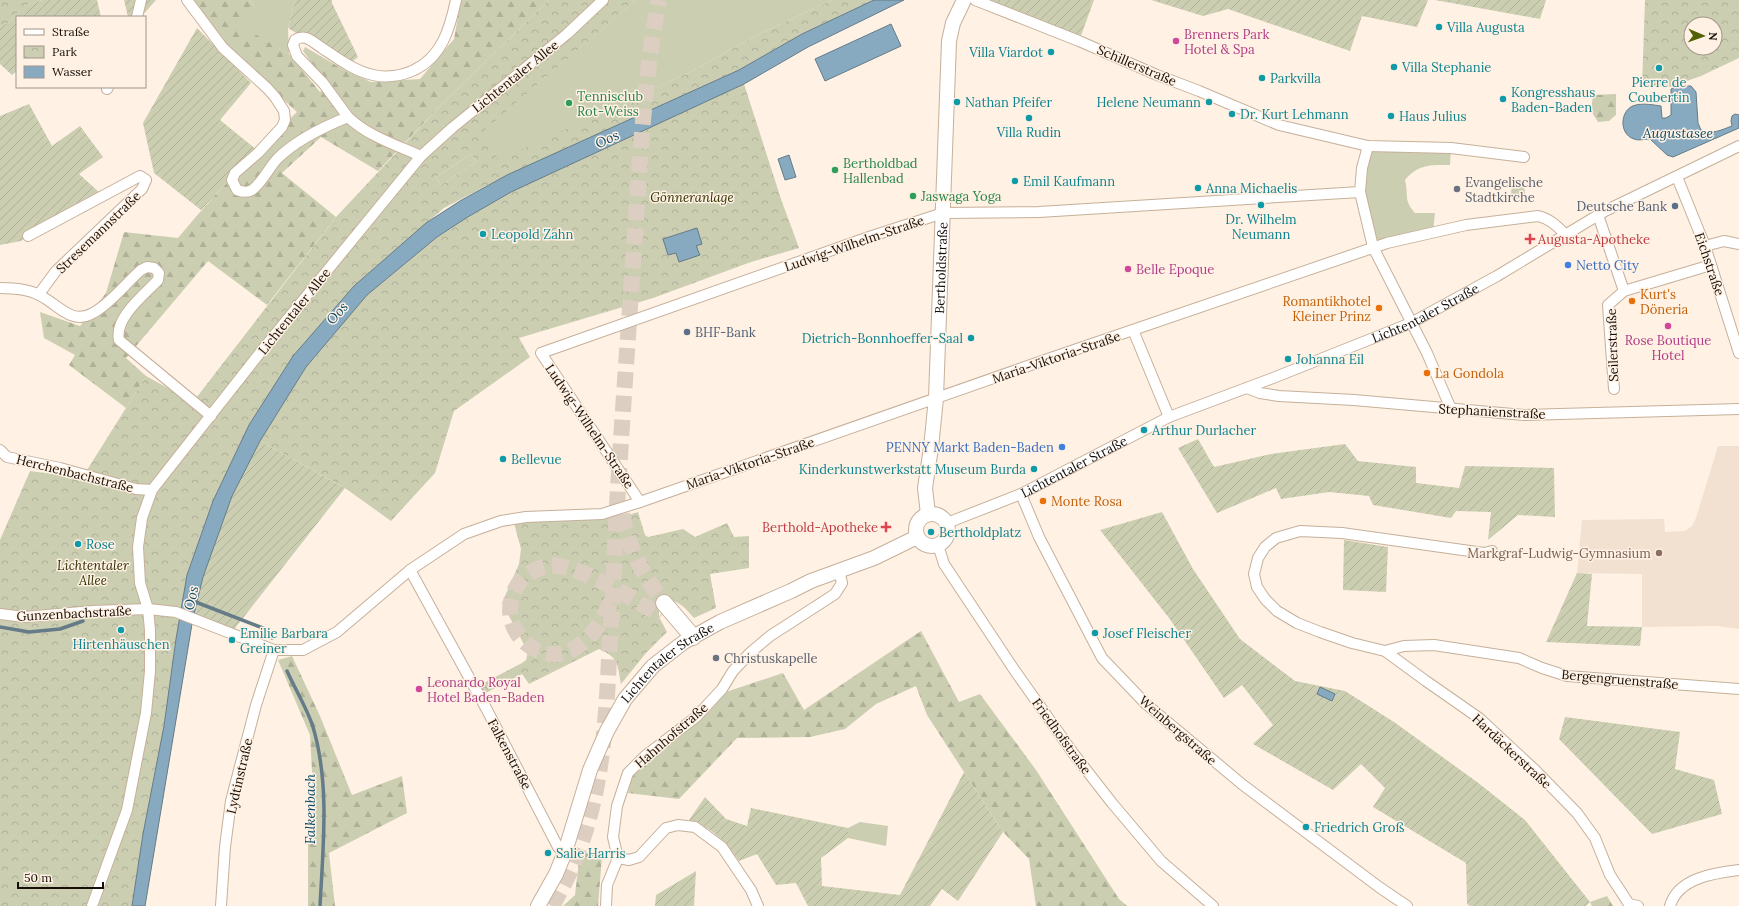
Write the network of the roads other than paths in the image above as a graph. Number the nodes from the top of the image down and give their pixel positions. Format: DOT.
graph roads {
  1 [pos="141,0"];
  2 [pos="186,0"];
  3 [pos="456,0"];
  4 [pos="603,0"];
  5 [pos="964,0"];
  6 [pos="975,0"];
  7 [pos="137,16"];
  8 [pos="348,117"];
  9 [pos="1368,146"];
  10 [pos="1739,146"];
  11 [pos="421,156"];
  12 [pos="1524,157"];
  13 [pos="1677,176"];
  14 [pos="1360,192"];
  15 [pos="943,213"];
  16 [pos="1598,215"];
  17 [pos="1565,234"];
  18 [pos="28,236"];
  19 [pos="1739,244"];
  20 [pos="1705,246"];
  21 [pos="1373,247"];
  22 [pos="1711,265"];
  23 [pos="0,288"];
  24 [pos="1624,291"];
  25 [pos="39,294"];
  26 [pos="1411,323"];
  27 [pos="1133,330"];
  28 [pos="1739,353"];
  29 [pos="1247,388"];
  30 [pos="1614,389"];
  31 [pos="936,398"];
  32 [pos="1739,408"];
  33 [pos="1451,409"];
  34 [pos="211,416"];
  35 [pos="1169,417"];
  36 [pos="0,450"];
  37 [pos="152,490"];
  38 [pos="1021,494"];
  39 [pos="640,502"];
  40 [pos="928,514"];
  41 [pos="947,524"];
  42 [pos="917,537"];
  43 [pos="938,545"];
  44 [pos="1492,551"];
  45 [pos="410,570"];
  46 [pos="839,570"];
  47 [pos="148,609"];
  48 [pos="663,610"];
  49 [pos="0,614"];
  50 [pos="688,639"];
  51 [pos="274,650"];
  52 [pos="1385,651"];
  53 [pos="1739,689"];
  54 [pos="565,852"];
  55 [pos="618,858"];
  56 [pos="1739,870"];
  57 [pos="1632,905"];
  58 [pos="92,906"];
  59 [pos="221,906"];
  60 [pos="538,906"];
  61 [pos="606,906"];
  62 [pos="758,906"];
  63 [pos="1214,906"];
  64 [pos="1407,906"];
  65 [pos="1670,906"];
  1 -- 7 [label="street"];
  2 -- 8 [label="street"];
  3 -- 8 [label="street"];
  4 -- 11 [label="street, Lichtentaler Allee"];
  5 -- 15 [label="main road, Bertholdstraße"];
  6 -- 9 [label="street, Schillerstraße"];
  8 -- 11 [label="street"];
  9 -- 12 [label="street, Schillerstraße"];
  9 -- 14 [label="street"];
  10 -- 13 [label="street, Lichtentaler Straße"];
  11 -- 34 [label="street, Lichtentaler Allee"];
  13 -- 16 [label="street, Lichtentaler Straße"];
  13 -- 20 [label="street, Eichstraße"];
  14 -- 15 [label="street, Ludwig-Wilhelm-Straße"];
  14 -- 21 [label="street"];
  15 -- 31 [label="main road, Bertholdstraße"];
  15 -- 39 [label="street, Ludwig-Wilhelm-Straße"];
  16 -- 17 [label="street, Lichtentaler Straße"];
  16 -- 24 [label="street, Seilerstraße"];
  17 -- 21 [label="street, Maria-Viktoria-Straße"];
  17 -- 26 [label="street, Lichtentaler Straße"];
  18 -- 25 [label="street, Stresemannstraße"];
  19 -- 20 [label="street"];
  20 -- 22 [label="street, Eichstraße"];
  21 -- 26 [label="street"];
  21 -- 27 [label="street, Maria-Viktoria-Straße"];
  22 -- 24 [label="street"];
  22 -- 28 [label="street, Eichstraße"];
  23 -- 25 [label="street"];
  24 -- 30 [label="street, Seilerstraße"];
  25 -- 34 [label="street"];
  26 -- 29 [label="street, Lichtentaler Straße"];
  26 -- 33 [label="street"];
  27 -- 31 [label="street, Maria-Viktoria-Straße"];
  27 -- 35 [label="street"];
  29 -- 33 [label="street, Stephanienstraße"];
  29 -- 35 [label="street, Lichtentaler Straße"];
  31 -- 39 [label="street, Maria-Viktoria-Straße"];
  31 -- 40 [label="main road, Bertholdstraße"];
  32 -- 33 [label="street, Stephanienstraße"];
  34 -- 37 [label="street, Lichtentaler Allee"];
  35 -- 38 [label="street, Lichtentaler Straße"];
  36 -- 37 [label="street, Herchenbachstraße"];
  37 -- 47 [label="street, Lichtentaler Allee"];
  38 -- 41 [label="street, Lichtentaler Straße"];
  38 -- 64 [label="street, Weinbergstraße"];
  39 -- 45 [label="street, Maria-Viktoria-Straße"];
  40 -- 41 [label="main road"];
  40 -- 42 [label="main road"];
  41 -- 43 [label="main road"];
  42 -- 43 [label="main road"];
  42 -- 46 [label="main road, Lichtentaler Straße"];
  43 -- 63 [label="street, Friedhofstraße"];
  44 -- 52 [label="street, Hardäckerstraße"];
  45 -- 51 [label="street, Maria-Viktoria-Straße"];
  45 -- 54 [label="street, Falkenstraße"];
  46 -- 50 [label="main road, Lichtentaler Straße"];
  46 -- 55 [label="street, Hahnhofstraße"];
  47 -- 49 [label="street, Gunzenbachstraße"];
  47 -- 51 [label="street, Maria-Viktoria-Straße"];
  47 -- 58 [label="street, Lichtentaler Allee"];
  48 -- 50 [label="main road"];
  50 -- 54 [label="main road, Lichtentaler Straße"];
  51 -- 59 [label="street, Lydtinstraße"];
  52 -- 53 [label="street, Bergengruenstraße"];
  52 -- 57 [label="street, Hardäckerstraße"];
  54 -- 60 [label="main road, Lichtentaler Straße"];
  55 -- 61 [label="street"];
  55 -- 62 [label="street"];
  56 -- 65 [label="street"];
}
